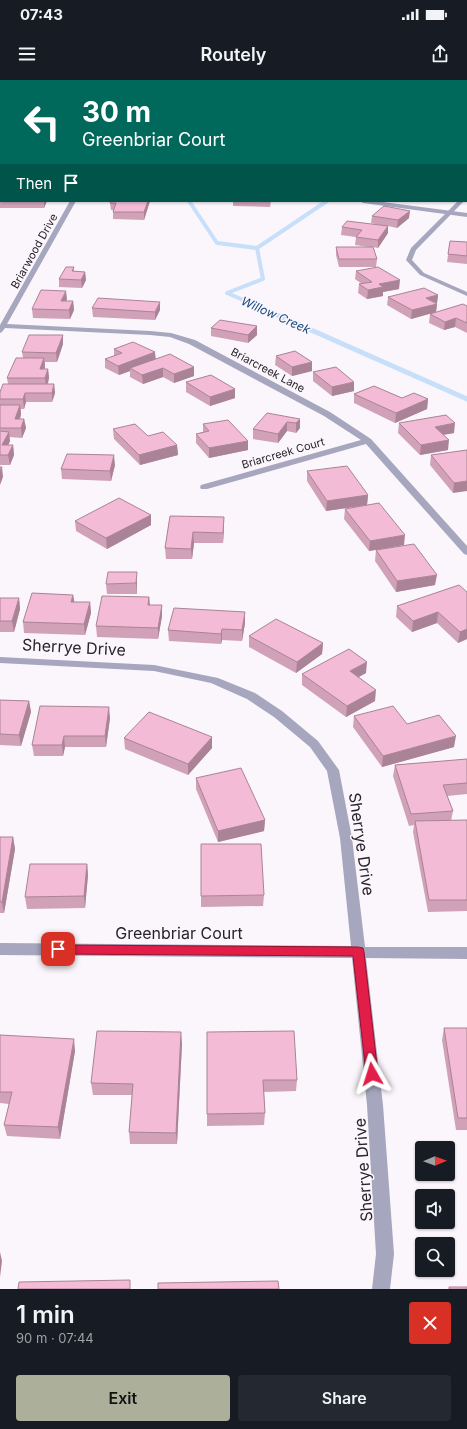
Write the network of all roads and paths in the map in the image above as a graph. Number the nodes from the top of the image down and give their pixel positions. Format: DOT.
graph roads {
  1 [pos="72,202"];
  2 [pos="371,202"];
  3 [pos="461,202"];
  4 [pos="451,212"];
  5 [pos="467,215"];
  6 [pos="467,294"];
  7 [pos="1,328"];
  8 [pos="368,441"];
  9 [pos="204,487"];
  10 [pos="467,552"];
  11 [pos="0,660"];
  12 [pos="0,949"];
  13 [pos="358,952"];
  14 [pos="467,953"];
  15 [pos="381,1289"];
  1 -- 7 [label="street, Briarwood Drive"];
  2 -- 4 [label="street"];
  3 -- 4 [label="street"];
  4 -- 5 [label="street"];
  4 -- 6 [label="street"];
  7 -- 8 [label="street, Briarcreek Lane"];
  8 -- 9 [label="street, Briarcreek Court"];
  8 -- 10 [label="street, Briarcreek Lane"];
  11 -- 13 [label="street, Sherrye Drive"];
  12 -- 13 [label="street, Greenbriar Court"];
  13 -- 14 [label="street, Greenbriar Court"];
  13 -- 15 [label="street, Sherrye Drive"];
}
